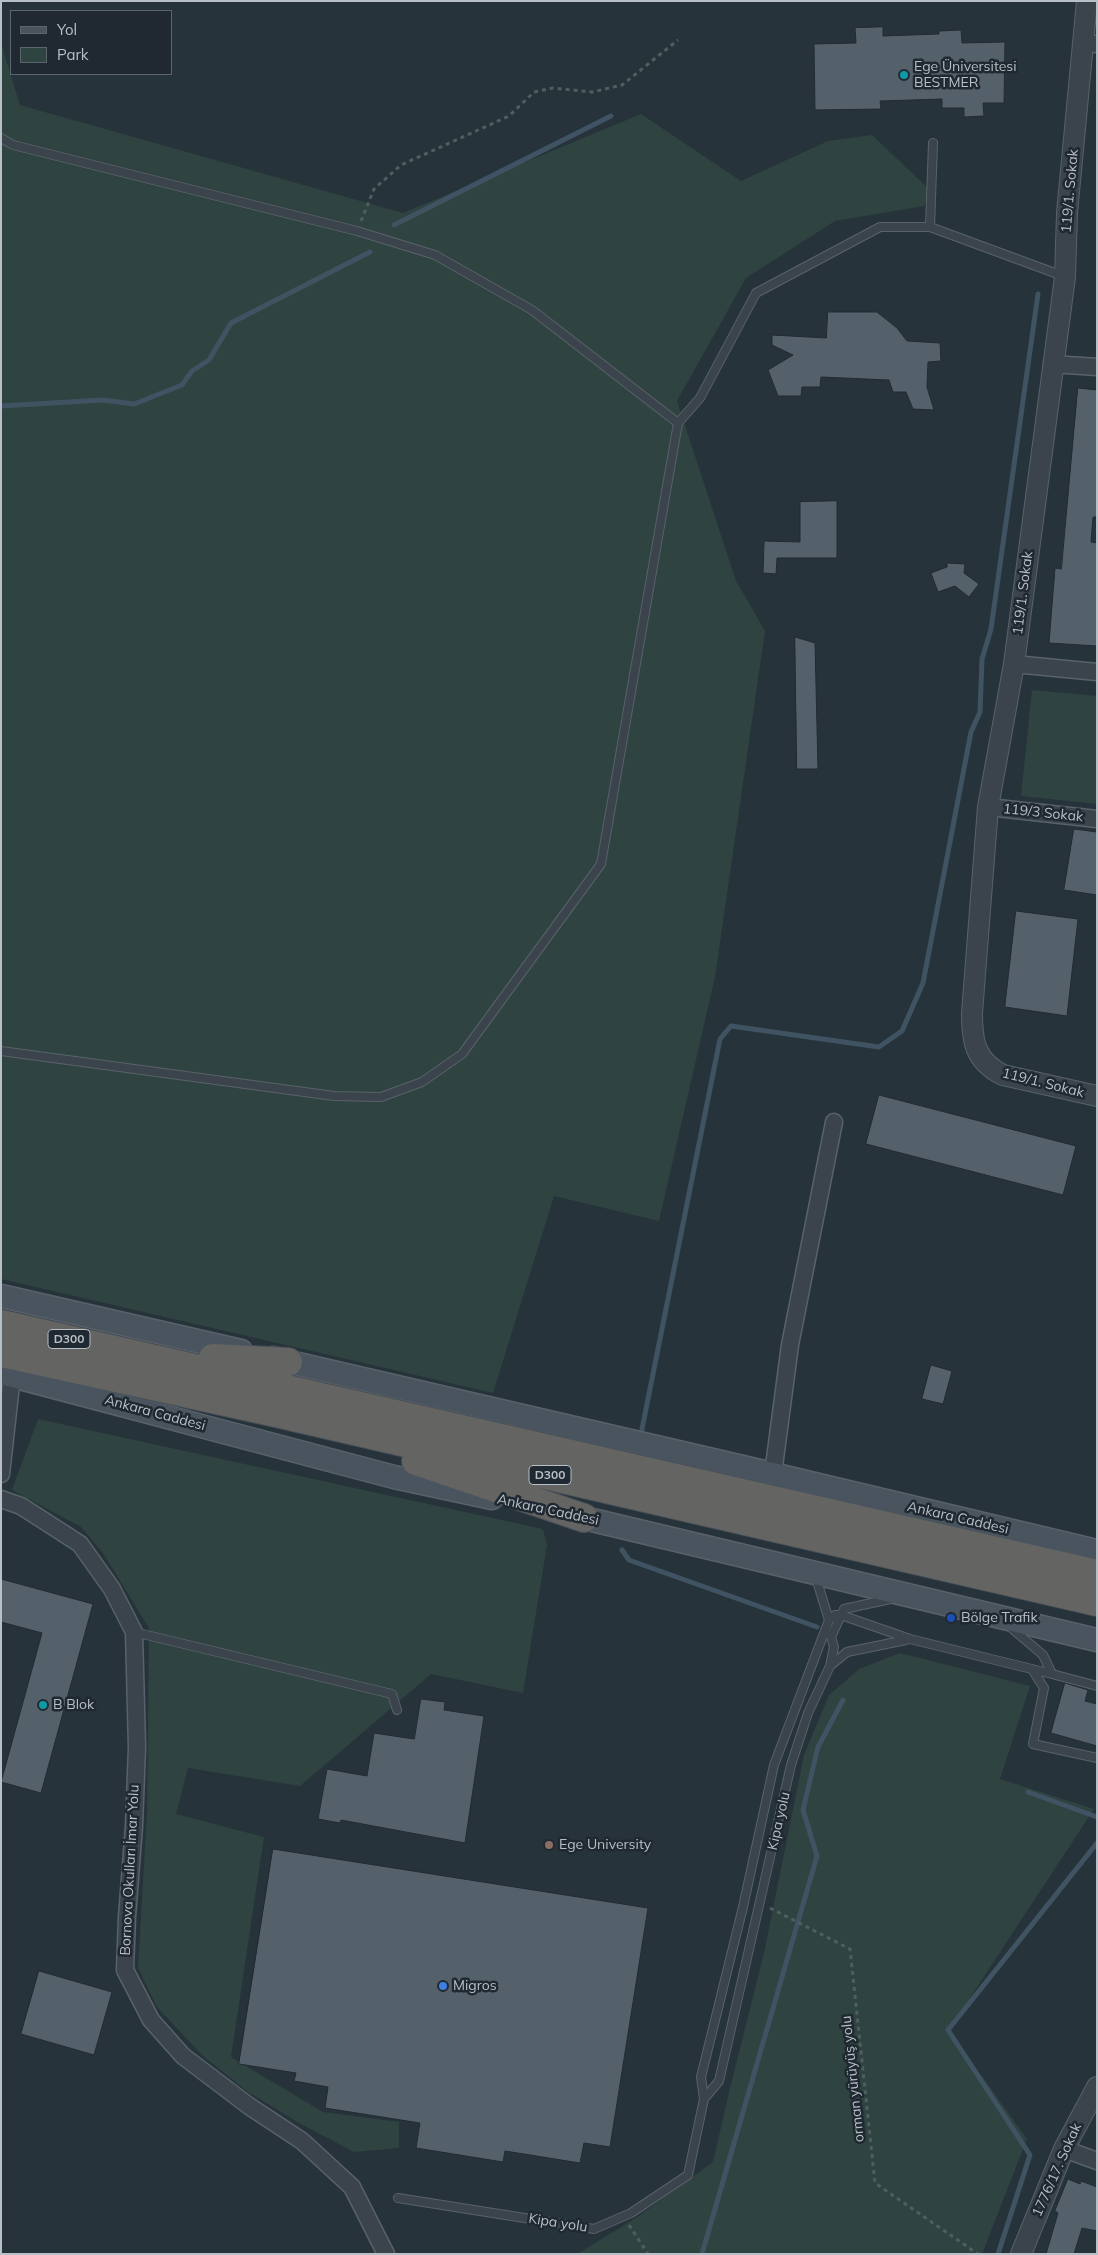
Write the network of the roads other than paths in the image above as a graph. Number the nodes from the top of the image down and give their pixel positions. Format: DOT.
graph roads {
  1 [pos="1087,1"];
  2 [pos="1090,43"];
  3 [pos="1,138"];
  4 [pos="934,143"];
  5 [pos="930,227"];
  6 [pos="1065,277"];
  7 [pos="1052,364"];
  8 [pos="1097,367"];
  9 [pos="678,424"];
  10 [pos="1014,664"];
  11 [pos="1097,672"];
  12 [pos="988,807"];
  13 [pos="1097,819"];
  14 [pos="1,1051"];
  15 [pos="1097,1096"];
  16 [pos="834,1122"];
  17 [pos="1,1296"];
  18 [pos="1,1324"];
  19 [pos="137,1354"];
  20 [pos="288,1362"];
  21 [pos="5,1367"];
  22 [pos="272,1412"];
  23 [pos="1,1474"];
  24 [pos="773,1474"];
  25 [pos="1,1499"];
  26 [pos="584,1518"];
  27 [pos="1097,1551"];
  28 [pos="813,1572"];
  29 [pos="1097,1574"];
  30 [pos="909,1594"];
  31 [pos="1097,1602"];
  32 [pos="842,1615"];
  33 [pos="996,1615"];
  34 [pos="828,1620"];
  35 [pos="134,1632"];
  36 [pos="910,1639"];
  37 [pos="1097,1640"];
  38 [pos="830,1666"];
  39 [pos="1032,1669"];
  40 [pos="1052,1674"];
  41 [pos="1097,1686"];
  42 [pos="397,1710"];
  43 [pos="1097,1758"];
  44 [pos="1095,2095"];
  45 [pos="704,2099"];
  46 [pos="1064,2149"];
  47 [pos="1097,2161"];
  48 [pos="398,2198"];
  49 [pos="386,2254"];
  50 [pos="1022,2254"];
  1 -- 2 [label="street, 119/1. Sokak"];
  2 -- 6 [label="street, 119/1. Sokak"];
  3 -- 9 [label="lane"];
  4 -- 5 [label="lane"];
  5 -- 6 [label="lane"];
  5 -- 9 [label="lane"];
  6 -- 7 [label="street, 119/1. Sokak"];
  7 -- 8 [label="street"];
  7 -- 10 [label="street, 119/1. Sokak"];
  9 -- 14 [label="lane"];
  10 -- 11 [label="street"];
  10 -- 12 [label="street, 119/1. Sokak"];
  12 -- 13 [label="street, 119/3 Sokak"];
  12 -- 15 [label="street, 119/1. Sokak"];
  16 -- 24 [label="street"];
  17 -- 20 [label="main road, Ankara Caddesi"];
  18 -- 19 [label="highway, D300"];
  19 -- 20 [label="highway"];
  19 -- 29 [label="highway, Ankara Caddesi / D300"];
  20 -- 24 [label="main road, Ankara Caddesi"];
  21 -- 22 [label="highway, Ankara Caddesi / D300"];
  21 -- 23 [label="street"];
  21 -- 26 [label="main road, Ankara Caddesi"];
  22 -- 26 [label="highway"];
  22 -- 31 [label="highway, Ankara Caddesi / D300"];
  24 -- 27 [label="main road, Ankara Caddesi"];
  25 -- 35 [label="street, Bornova Okulları İmar Yolu"];
  26 -- 28 [label="main road, Ankara Caddesi"];
  28 -- 30 [label="main road, Ankara Caddesi"];
  28 -- 34 [label="lane"];
  30 -- 32 [label="lane"];
  30 -- 33 [label="main road, Ankara Caddesi"];
  32 -- 34 [label="lane"];
  32 -- 36 [label="lane"];
  32 -- 38 [label="lane, Kipa yolu"];
  33 -- 37 [label="main road, Ankara Caddesi"];
  33 -- 40 [label="lane"];
  34 -- 45 [label="lane, Kipa yolu"];
  35 -- 42 [label="lane"];
  35 -- 49 [label="street, Bornova Okulları İmar Yolu"];
  36 -- 38 [label="lane"];
  36 -- 39 [label="lane"];
  38 -- 45 [label="lane, Kipa yolu"];
  39 -- 40 [label="lane"];
  39 -- 43 [label="lane"];
  40 -- 41 [label="lane"];
  44 -- 46 [label="street, 1776/17. Sokak"];
  45 -- 48 [label="lane, Kipa yolu"];
  46 -- 47 [label="street"];
  46 -- 50 [label="street, 1776/17. Sokak"];
}
